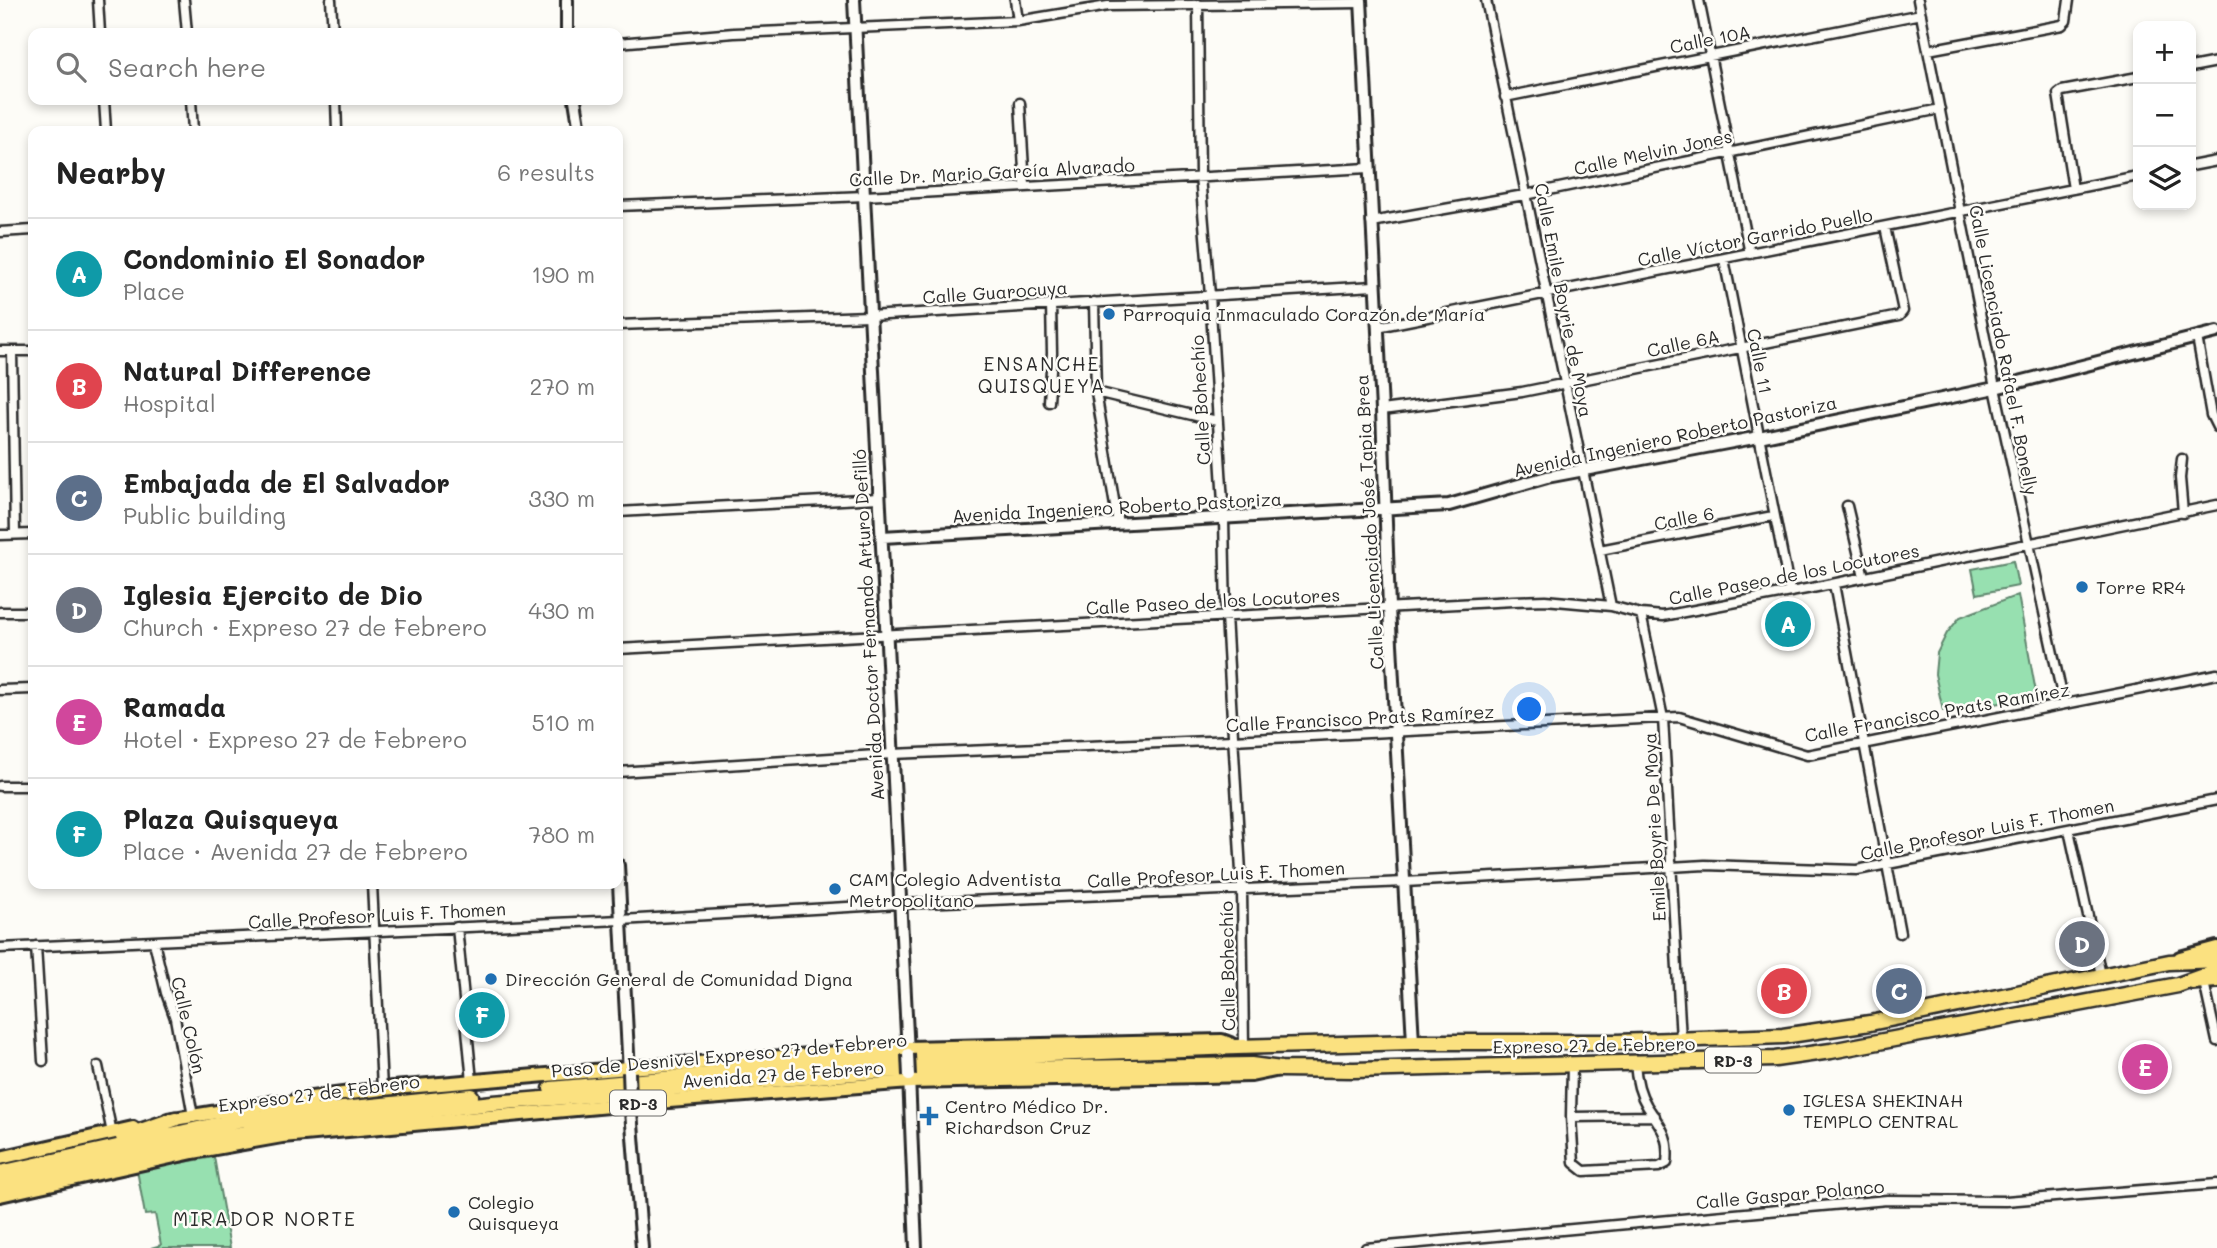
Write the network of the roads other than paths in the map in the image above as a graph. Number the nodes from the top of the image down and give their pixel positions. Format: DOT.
graph roads {
  1 [pos="98,0"];
  2 [pos="184,0"];
  3 [pos="331,0"];
  4 [pos="567,0"];
  5 [pos="854,0"];
  6 [pos="1014,0"];
  7 [pos="1486,0"];
  8 [pos="1699,0"];
  9 [pos="1918,0"];
  10 [pos="2069,0"];
  11 [pos="1361,2"];
  12 [pos="1198,4"];
  13 [pos="1921,14"];
  14 [pos="1018,21"];
  15 [pos="100,28"];
  16 [pos="187,28"];
  17 [pos="332,28"];
  18 [pos="567,28"];
  19 [pos="856,28"];
  20 [pos="623,43"];
  21 [pos="1928,50"];
  22 [pos="1710,55"];
  23 [pos="2217,62"];
  24 [pos="2196,66"];
  25 [pos="2133,78"];
  26 [pos="1505,97"];
  27 [pos="1020,103"];
  28 [pos="104,105"];
  29 [pos="191,105"];
  30 [pos="336,105"];
  31 [pos="576,105"];
  32 [pos="1940,109"];
  33 [pos="106,126"];
  34 [pos="193,126"];
  35 [pos="337,126"];
  36 [pos="579,126"];
  37 [pos="1730,153"];
  38 [pos="2217,161"];
  39 [pos="2196,165"];
  40 [pos="1368,168"];
  41 [pos="1200,176"];
  42 [pos="2133,177"];
  43 [pos="1025,186"];
  44 [pos="2073,189"];
  45 [pos="1527,194"];
  46 [pos="865,196"];
  47 [pos="623,206"];
  48 [pos="1960,211"];
  49 [pos="1371,222"];
  50 [pos="1885,227"];
  51 [pos="28,230"];
  52 [pos="0,232"];
  53 [pos="1750,254"];
  54 [pos="1724,259"];
  55 [pos="1374,286"];
  56 [pos="1210,295"];
  57 [pos="1548,295"];
  58 [pos="1094,302"];
  59 [pos="1051,304"];
  60 [pos="869,316"];
  61 [pos="623,326"];
  62 [pos="1377,327"];
  63 [pos="2217,332"];
  64 [pos="2197,337"];
  65 [pos="1742,347"];
  66 [pos="0,351"];
  67 [pos="12,351"];
  68 [pos="28,351"];
  69 [pos="1565,384"];
  70 [pos="1994,388"];
  71 [pos="1096,392"];
  72 [pos="1049,402"];
  73 [pos="1382,410"];
  74 [pos="1217,421"];
  75 [pos="2217,427"];
  76 [pos="1759,437"];
  77 [pos="2182,458"];
  78 [pos="1582,470"];
  79 [pos="879,498"];
  80 [pos="2217,505"];
  81 [pos="1847,506"];
  82 [pos="1386,509"];
  83 [pos="623,512"];
  84 [pos="2183,513"];
  85 [pos="1773,516"];
  86 [pos="1224,519"];
  87 [pos="1118,524"];
  88 [pos="15,534"];
  89 [pos="28,534"];
  90 [pos="0,535"];
  91 [pos="882,537"];
  92 [pos="2027,545"];
  93 [pos="1600,550"];
  94 [pos="1864,577"];
  95 [pos="1834,584"];
  96 [pos="1790,592"];
  97 [pos="1611,606"];
  98 [pos="1389,608"];
  99 [pos="0,612"];
  100 [pos="28,612"];
  101 [pos="1641,614"];
  102 [pos="1226,616"];
  103 [pos="886,635"];
  104 [pos="623,649"];
  105 [pos="2217,674"];
  106 [pos="28,689"];
  107 [pos="0,690"];
  108 [pos="2064,704"];
  109 [pos="1663,718"];
  110 [pos="1396,731"];
  111 [pos="1233,740"];
  112 [pos="1866,744"];
  113 [pos="892,754"];
  114 [pos="623,772"];
  115 [pos="0,786"];
  116 [pos="28,786"];
  117 [pos="2217,800"];
  118 [pos="2069,830"];
  119 [pos="1887,865"];
  120 [pos="1671,867"];
  121 [pos="1405,882"];
  122 [pos="372,889"];
  123 [pos="619,889"];
  124 [pos="1242,889"];
  125 [pos="900,904"];
  126 [pos="621,920"];
  127 [pos="457,927"];
  128 [pos="376,930"];
  129 [pos="1900,933"];
  130 [pos="154,942"];
  131 [pos="36,946"];
  132 [pos="0,948"];
  133 [pos="2217,948"];
  134 [pos="2217,960"];
  135 [pos="2169,962"];
  136 [pos="2217,971"];
  137 [pos="2101,975"];
  138 [pos="2211,981"];
  139 [pos="2178,985"];
  140 [pos="1681,1040"];
  141 [pos="2217,1041"];
  142 [pos="1413,1042"];
  143 [pos="1240,1047"];
  144 [pos="908,1051"];
  145 [pos="43,1061"];
  146 [pos="965,1063"];
  147 [pos="1635,1063"];
  148 [pos="1572,1064"];
  149 [pos="98,1066"];
  150 [pos="1281,1069"];
  151 [pos="628,1070"];
  152 [pos="909,1079"];
  153 [pos="472,1081"];
  154 [pos="382,1089"];
  155 [pos="493,1098"];
  156 [pos="631,1102"];
  157 [pos="271,1103"];
  158 [pos="366,1110"];
  159 [pos="193,1116"];
  160 [pos="1655,1116"];
  161 [pos="1571,1117"];
  162 [pos="174,1119"];
  163 [pos="112,1133"];
  164 [pos="282,1136"];
  165 [pos="193,1152"];
  166 [pos="0,1158"];
  167 [pos="71,1162"];
  168 [pos="0,1173"];
  169 [pos="0,1183"];
  170 [pos="2217,1184"];
  171 [pos="0,1195"];
  172 [pos="1493,1236"];
  173 [pos="642,1248"];
  174 [pos="916,1248"];
  175 [pos="1366,1248"];
  176 [pos="1492,1248"];
  1 -- 15 [label="street"];
  2 -- 16 [label="street"];
  3 -- 17 [label="street"];
  4 -- 18 [label="street"];
  5 -- 19 [label="street, Avenida Doctor Fernando Arturo Defilló"];
  6 -- 14 [label="street"];
  7 -- 26 [label="street, Calle Emile Boyrie de Moya"];
  8 -- 22 [label="street"];
  9 -- 13 [label="street, Calle Licenciado Rafael F. Bonelly"];
  10 -- 21 [label="street"];
  11 -- 12 [label="street"];
  11 -- 40 [label="street, Calle Licenciado José Tapia Brea"];
  12 -- 14 [label="street"];
  12 -- 41 [label="street, Calle Bohechío"];
  13 -- 21 [label="street, Calle Licenciado Rafael F. Bonelly"];
  13 -- 22 [label="street, Calle 10A"];
  14 -- 19 [label="street"];
  19 -- 20 [label="street"];
  19 -- 46 [label="street, Avenida Doctor Fernando Arturo Defilló"];
  21 -- 32 [label="street, Calle Licenciado Rafael F. Bonelly"];
  22 -- 26 [label="street, Calle 10A"];
  22 -- 37 [label="street"];
  23 -- 24 [label="street"];
  25 -- 44 [label="street"];
  26 -- 45 [label="street, Calle Emile Boyrie de Moya"];
  27 -- 43 [label="street"];
  28 -- 33 [label="street"];
  29 -- 34 [label="street"];
  30 -- 35 [label="street"];
  31 -- 36 [label="street"];
  32 -- 37 [label="street, Calle Melvin Jones"];
  32 -- 48 [label="street, Calle Licenciado Rafael F. Bonelly"];
  37 -- 45 [label="street, Calle Melvin Jones"];
  37 -- 53 [label="street"];
  38 -- 39 [label="street"];
  40 -- 41 [label="street, Calle Dr. Mario García Alvarado"];
  40 -- 49 [label="street, Calle Licenciado José Tapia Brea"];
  41 -- 43 [label="street, Calle Dr. Mario García Alvarado"];
  41 -- 56 [label="street, Calle Bohechío"];
  42 -- 44 [label="street, Calle Víctor Garrido Puello"];
  43 -- 46 [label="street, Calle Dr. Mario García Alvarado"];
  44 -- 48 [label="street, Calle Víctor Garrido Puello"];
  45 -- 49 [label="street, Calle Melvin Jones"];
  45 -- 57 [label="street, Calle Emile Boyrie de Moya"];
  46 -- 47 [label="street, Calle Dr. Mario García Alvarado"];
  46 -- 60 [label="street, Avenida Doctor Fernando Arturo Defilló"];
  48 -- 50 [label="street, Calle Víctor Garrido Puello"];
  48 -- 70 [label="street, Calle Licenciado Rafael F. Bonelly"];
  49 -- 55 [label="street, Calle Licenciado José Tapia Brea"];
  50 -- 53 [label="street, Calle Víctor Garrido Puello"];
  50 -- 65 [label="street, Calle 6A"];
  51 -- 52 [label="street"];
  53 -- 54 [label="street, Calle Víctor Garrido Puello"];
  54 -- 57 [label="street, Calle Víctor Garrido Puello"];
  54 -- 65 [label="street, Calle 11"];
  55 -- 56 [label="street, Calle Guarocuya"];
  55 -- 62 [label="street, Calle Licenciado José Tapia Brea"];
  56 -- 58 [label="street, Calle Guarocuya"];
  56 -- 74 [label="street, Calle Bohechío"];
  57 -- 62 [label="street, Calle Víctor Garrido Puello"];
  57 -- 69 [label="street, Calle Emile Boyrie de Moya"];
  58 -- 59 [label="street, Calle Guarocuya"];
  58 -- 71 [label="street"];
  59 -- 60 [label="street, Calle Guarocuya"];
  59 -- 72 [label="street"];
  60 -- 61 [label="street, Calle Guarocuya"];
  60 -- 79 [label="street, Avenida Doctor Fernando Arturo Defilló"];
  62 -- 73 [label="street, Calle Licenciado José Tapia Brea"];
  63 -- 64 [label="street, Avenida Ingeniero Roberto Pastoriza"];
  64 -- 70 [label="street, Avenida Ingeniero Roberto Pastoriza"];
  64 -- 75 [label="street"];
  65 -- 69 [label="street, Calle 6A"];
  65 -- 76 [label="street, Calle 11"];
  66 -- 67 [label="street"];
  67 -- 68 [label="street"];
  67 -- 88 [label="street"];
  69 -- 73 [label="street, Calle 6A"];
  69 -- 78 [label="street, Calle Emile Boyrie de Moya"];
  70 -- 76 [label="street, Avenida Ingeniero Roberto Pastoriza"];
  70 -- 92 [label="street, Calle Licenciado Rafael F. Bonelly"];
  71 -- 74 [label="street"];
  71 -- 87 [label="street"];
  73 -- 82 [label="street, Calle Licenciado José Tapia Brea"];
  74 -- 86 [label="street, Calle Bohechío"];
  76 -- 78 [label="street, Avenida Ingeniero Roberto Pastoriza"];
  76 -- 85 [label="street, Calle 11"];
  77 -- 84 [label="street"];
  78 -- 82 [label="street, Avenida Ingeniero Roberto Pastoriza"];
  78 -- 93 [label="street, Calle Emile Boyrie de Moya"];
  79 -- 83 [label="street"];
  79 -- 91 [label="street, Avenida Doctor Fernando Arturo Defilló"];
  80 -- 84 [label="street, Calle Paseo de los Locutores"];
  81 -- 94 [label="street"];
  82 -- 86 [label="street, Avenida Ingeniero Roberto Pastoriza"];
  82 -- 98 [label="street, Calle Licenciado José Tapia Brea"];
  84 -- 92 [label="street, Calle Paseo de los Locutores"];
  85 -- 93 [label="street, Calle 6"];
  85 -- 96 [label="street, Calle 11"];
  86 -- 87 [label="street, Avenida Ingeniero Roberto Pastoriza"];
  86 -- 102 [label="street, Calle Bohechío"];
  87 -- 91 [label="street, Avenida Ingeniero Roberto Pastoriza"];
  88 -- 89 [label="street"];
  88 -- 90 [label="street"];
  91 -- 103 [label="street, Avenida Doctor Fernando Arturo Defilló"];
  92 -- 94 [label="street, Calle Paseo de los Locutores"];
  92 -- 108 [label="street, Calle Licenciado Rafael F. Bonelly"];
  93 -- 97 [label="street, Calle Emile Boyrie de Moya"];
  94 -- 95 [label="street, Calle Paseo de los Locutores"];
  95 -- 96 [label="street, Calle Paseo de los Locutores"];
  95 -- 112 [label="street"];
  96 -- 101 [label="street, Calle Paseo de los Locutores"];
  97 -- 98 [label="street, Calle Paseo de los Locutores"];
  97 -- 101 [label="street, Calle Paseo de los Locutores"];
  98 -- 102 [label="street, Calle Paseo de los Locutores"];
  98 -- 110 [label="street, Calle Licenciado José Tapia Brea"];
  99 -- 100 [label="street"];
  101 -- 109 [label="street, Emile Boyrie De Moya"];
  102 -- 103 [label="street, Calle Paseo de los Locutores"];
  102 -- 111 [label="street, Calle Bohechío"];
  103 -- 104 [label="street, Calle Paseo de los Locutores"];
  103 -- 113 [label="street, Avenida Doctor Fernando Arturo Defilló"];
  105 -- 108 [label="street, Calle Francisco Prats Ramírez"];
  106 -- 107 [label="street"];
  108 -- 112 [label="street, Calle Francisco Prats Ramírez"];
  109 -- 110 [label="street, Calle Francisco Prats Ramírez"];
  109 -- 112 [label="street, Calle Francisco Prats Ramírez"];
  109 -- 120 [label="street, Emile Boyrie De Moya"];
  110 -- 111 [label="street, Calle Francisco Prats Ramírez"];
  110 -- 121 [label="street, Calle Licenciado José Tapia Brea"];
  111 -- 113 [label="street, Calle Francisco Prats Ramírez"];
  111 -- 124 [label="street, Calle Bohechío"];
  112 -- 119 [label="street"];
  113 -- 114 [label="street, Calle Francisco Prats Ramírez"];
  113 -- 125 [label="street, Avenida Doctor Fernando Arturo Defilló"];
  115 -- 116 [label="street"];
  117 -- 118 [label="street, Calle Profesor Luis F. Thomen"];
  118 -- 119 [label="street, Calle Profesor Luis F. Thomen"];
  118 -- 137 [label="street"];
  119 -- 120 [label="street, Calle Profesor Luis F. Thomen"];
  119 -- 129 [label="street"];
  120 -- 121 [label="street, Calle Profesor Luis F. Thomen"];
  120 -- 140 [label="street, Emile Boyrie De Moya"];
  121 -- 124 [label="street, Calle Profesor Luis F. Thomen"];
  121 -- 142 [label="street, Calle Licenciado José Tapia Brea"];
  122 -- 128 [label="street"];
  123 -- 126 [label="street"];
  124 -- 125 [label="street, Calle Profesor Luis F. Thomen"];
  124 -- 143 [label="street, Calle Bohechío"];
  125 -- 126 [label="street, Calle Profesor Luis F. Thomen"];
  125 -- 144 [label="street, Avenida Doctor Fernando Arturo Defilló"];
  126 -- 127 [label="street, Calle Profesor Luis F. Thomen"];
  126 -- 151 [label="street"];
  127 -- 128 [label="street, Calle Profesor Luis F. Thomen"];
  127 -- 153 [label="street"];
  128 -- 130 [label="street, Calle Profesor Luis F. Thomen"];
  128 -- 154 [label="street"];
  130 -- 131 [label="street, Calle Profesor Luis F. Thomen"];
  130 -- 159 [label="street, Calle Colón"];
  131 -- 132 [label="street, Calle Profesor Luis F. Thomen"];
  131 -- 145 [label="street"];
  133 -- 135 [label="main road, RD-3"];
  134 -- 135 [label="highway, Expreso 27 de Febrero / RD-3"];
  135 -- 137 [label="highway, Expreso 27 de Febrero / RD-3"];
  136 -- 139 [label="highway, Expreso 27 de Febrero / RD-3"];
  137 -- 140 [label="highway, Expreso 27 de Febrero / RD-3"];
  138 -- 139 [label="main road, RD-3"];
  138 -- 141 [label="street"];
  139 -- 147 [label="highway, Expreso 27 de Febrero / RD-3"];
  140 -- 142 [label="highway, Expreso 27 de Febrero / RD-3"];
  142 -- 143 [label="highway, Expreso 27 de Febrero / RD-3"];
  143 -- 144 [label="main road, Avenida 27 de Febrero / RD-3"];
  143 -- 146 [label="highway, Expreso 27 de Febrero / RD-3"];
  144 -- 151 [label="main road, Avenida 27 de Febrero / RD-3"];
  144 -- 152 [label="street, Avenida Doctor Fernando Arturo Defilló, bridge"];
  146 -- 150 [label="highway, Expreso 27 de Febrero / RD-3"];
  146 -- 155 [label="highway, Paso de Desnivel Expreso 27 de Febrero / RD-3"];
  147 -- 148 [label="highway, Expreso 27 de Febrero / RD-3"];
  147 -- 160 [label="street"];
  148 -- 150 [label="highway, Expreso 27 de Febrero / RD-3"];
  148 -- 161 [label="street"];
  149 -- 163 [label="street"];
  150 -- 152 [label="main road, Avenida 27 de Febrero / RD-3"];
  151 -- 153 [label="main road, Avenida 27 de Febrero / RD-3"];
  151 -- 156 [label="street, bridge"];
  152 -- 156 [label="main road, Avenida 27 de Febrero / RD-3"];
  152 -- 174 [label="street, Avenida Doctor Fernando Arturo Defilló"];
  153 -- 154 [label="main road, Avenida 27 de Febrero / RD-3"];
  154 -- 157 [label="main road, Avenida 27 de Febrero / RD-3"];
  155 -- 158 [label="highway, Expreso 27 de Febrero / RD-3"];
  156 -- 164 [label="main road, Avenida 27 de Febrero / RD-3"];
  156 -- 173 [label="street"];
  157 -- 158 [label="highway"];
  157 -- 159 [label="main road, Avenida 27 de Febrero / RD-3"];
  158 -- 164 [label="highway"];
  158 -- 167 [label="highway, Expreso 27 de Febrero / RD-3"];
  159 -- 162 [label="main road, Avenida 27 de Febrero / RD-3"];
  160 -- 161 [label="street"];
  160 -- 161 [label="street"];
  162 -- 163 [label="main road, Avenida 27 de Febrero / RD-3"];
  162 -- 167 [label="highway"];
  163 -- 166 [label="main road, Avenida 27 de Febrero / RD-3"];
  164 -- 165 [label="main road, Avenida 27 de Febrero / RD-3"];
  165 -- 167 [label="highway"];
  165 -- 171 [label="main road, Avenida 27 de Febrero / RD-3"];
  167 -- 168 [label="highway, RD-3"];
  167 -- 169 [label="highway, RD-3"];
  170 -- 172 [label="street, Calle Gaspar Polanco"];
  172 -- 175 [label="street, Calle Gaspar Polanco"];
  172 -- 176 [label="street"];
}
